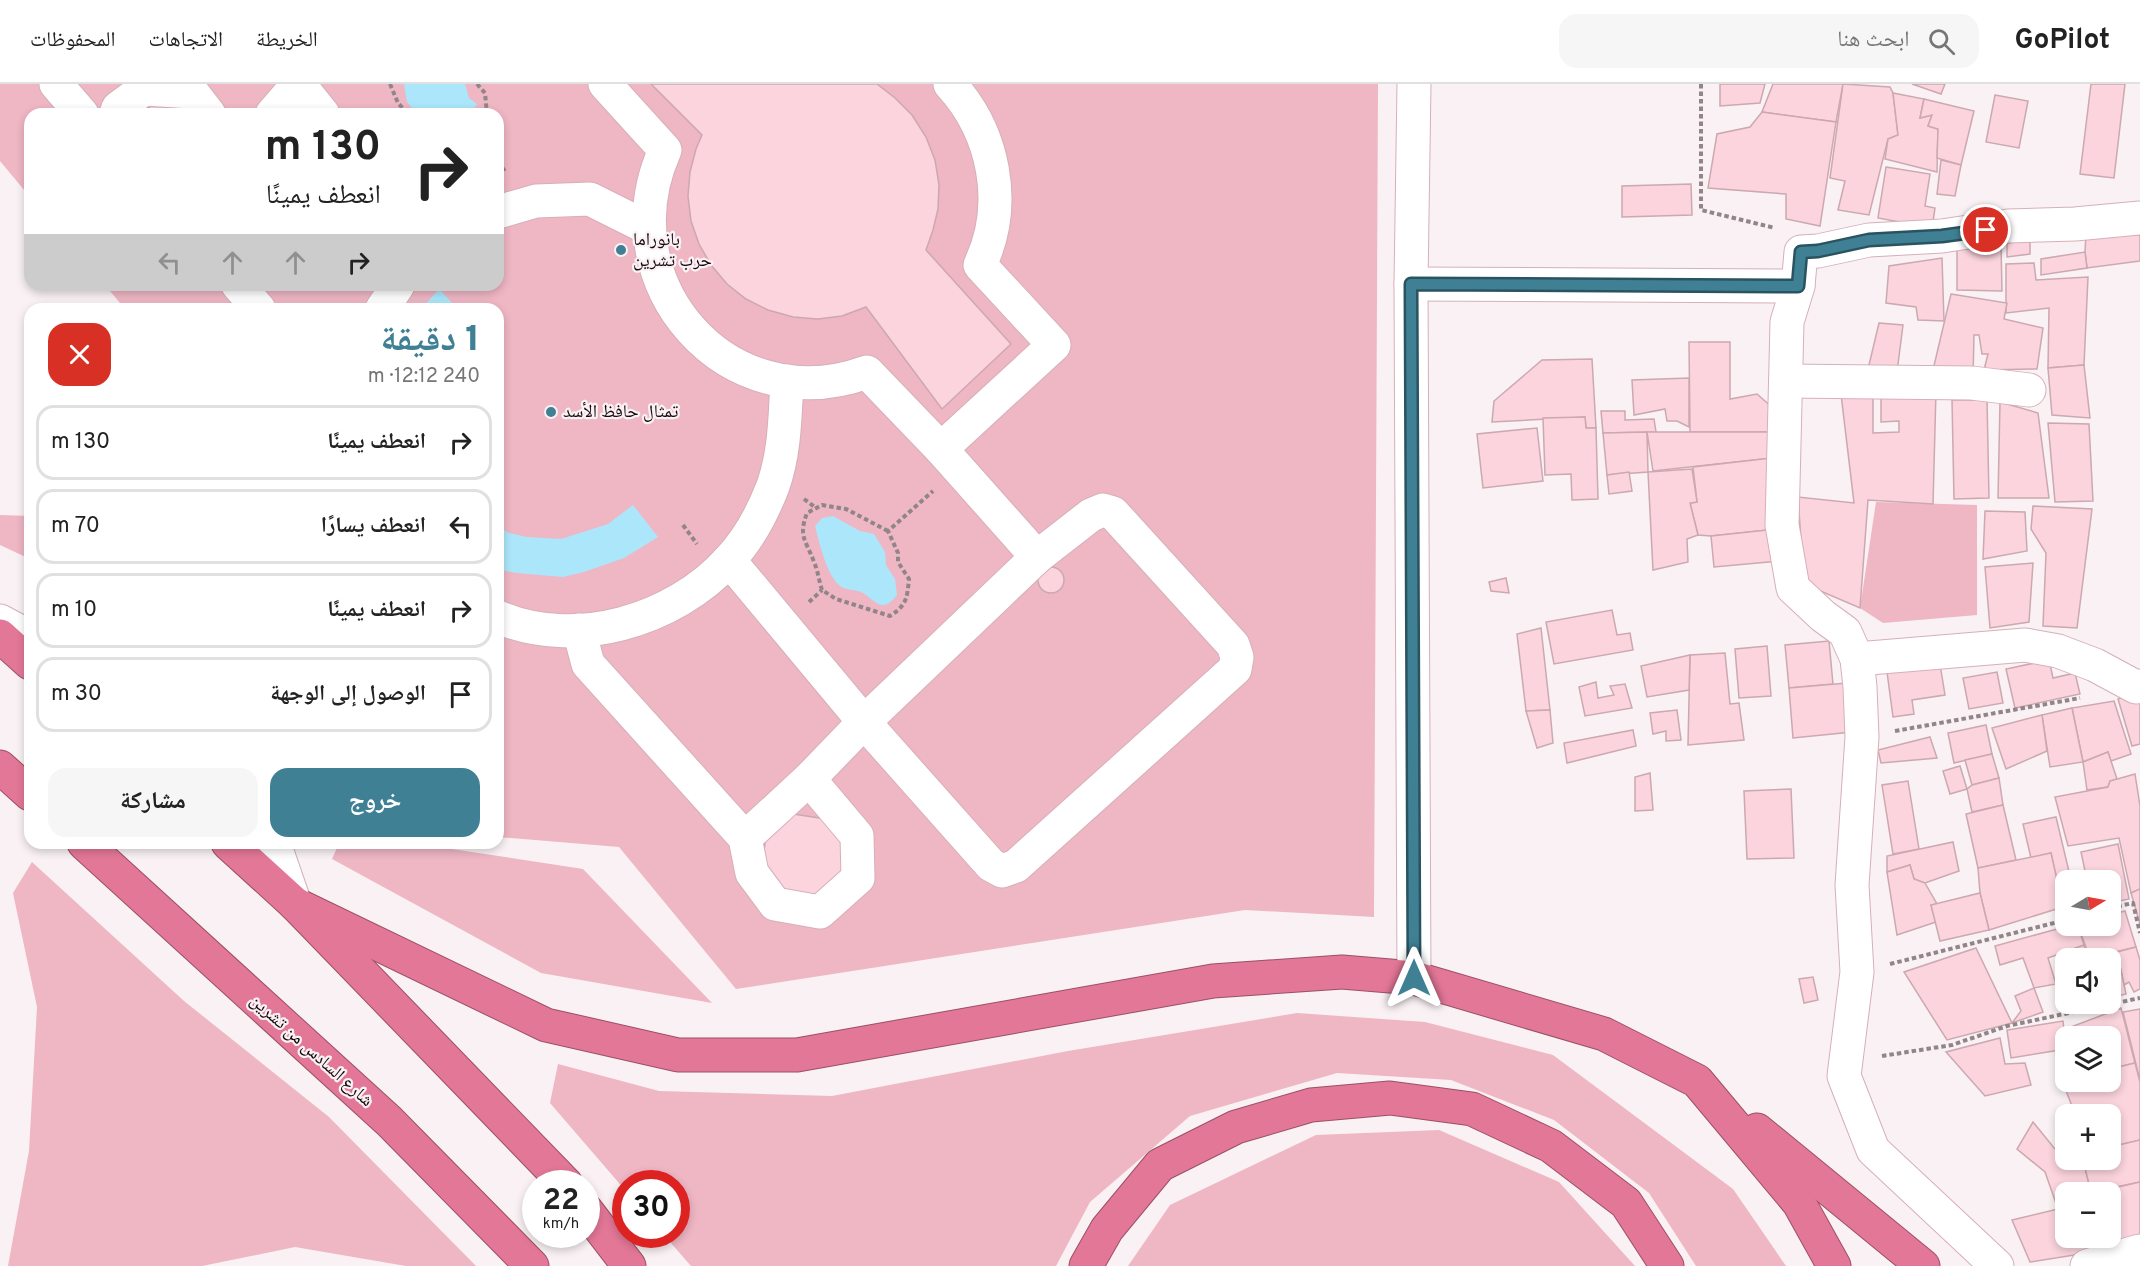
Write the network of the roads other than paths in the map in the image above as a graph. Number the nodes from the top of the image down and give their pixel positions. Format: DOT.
graph roads {
  1 [pos="56,84"];
  2 [pos="299,84"];
  3 [pos="605,84"];
  4 [pos="950,84"];
  5 [pos="1414,84"];
  6 [pos="77,108"];
  7 [pos="118,108"];
  8 [pos="205,108"];
  9 [pos="277,108"];
  10 [pos="318,108"];
  11 [pos="504,210"];
  12 [pos="2140,218"];
  13 [pos="648,228"];
  14 [pos="1411,284"];
  15 [pos="1798,286"];
  16 [pos="243,291"];
  17 [pos="254,303"];
  18 [pos="787,381"];
  19 [pos="1786,381"];
  20 [pos="2029,390"];
  21 [pos="949,459"];
  22 [pos="1037,557"];
  23 [pos="729,560"];
  24 [pos="504,618"];
  25 [pos="0,621"];
  26 [pos="579,630"];
  27 [pos="24,634"];
  28 [pos="0,636"];
  29 [pos="24,658"];
  30 [pos="1857,659"];
  31 [pos="2138,687"];
  32 [pos="864,722"];
  33 [pos="0,767"];
  34 [pos="809,779"];
  35 [pos="24,789"];
  36 [pos="745,837"];
  37 [pos="91,849"];
  38 [pos="235,849"];
  39 [pos="276,849"];
  40 [pos="295,904"];
  41 [pos="1414,978"];
  42 [pos="1697,1081"];
  43 [pos="552,1170"];
  44 [pos="600,1228"];
  45 [pos="2140,1251"];
  46 [pos="532,1266"];
  47 [pos="629,1266"];
  48 [pos="1086,1266"];
  49 [pos="1667,1266"];
  50 [pos="1834,1266"];
  51 [pos="1923,1266"];
  52 [pos="1997,1266"];
  53 [pos="2087,1266"];
  1 -- 6 [label="street"];
  2 -- 9 [label="street"];
  2 -- 10 [label="street"];
  3 -- 13 [label="street"];
  4 -- 21 [label="street"];
  5 -- 14 [label="street"];
  7 -- 8 [label="street"];
  11 -- 13 [label="street"];
  12 -- 15 [label="street"];
  13 -- 18 [label="street"];
  14 -- 15 [label="street"];
  14 -- 41 [label="street"];
  15 -- 19 [label="street"];
  16 -- 17 [label="street"];
  18 -- 21 [label="street"];
  18 -- 23 [label="street"];
  19 -- 20 [label="street"];
  19 -- 30 [label="street"];
  21 -- 22 [label="street"];
  22 -- 32 [label="street"];
  22 -- 32 [label="street"];
  23 -- 26 [label="street"];
  23 -- 32 [label="street"];
  24 -- 26 [label="street"];
  25 -- 27 [label="street"];
  26 -- 36 [label="street"];
  28 -- 29 [label="highway"];
  30 -- 31 [label="street"];
  30 -- 52 [label="street"];
  32 -- 34 [label="street"];
  33 -- 35 [label="highway"];
  34 -- 36 [label="street"];
  34 -- 36 [label="street"];
  37 -- 46 [label="highway, شارع السادس من تشرين"];
  38 -- 40 [label="highway"];
  39 -- 40 [label="street"];
  40 -- 41 [label="highway"];
  40 -- 43 [label="highway"];
  41 -- 42 [label="highway"];
  42 -- 50 [label="highway"];
  42 -- 51 [label="highway"];
  44 -- 47 [label="highway"];
  45 -- 53 [label="street"];
  48 -- 49 [label="highway"];
}
